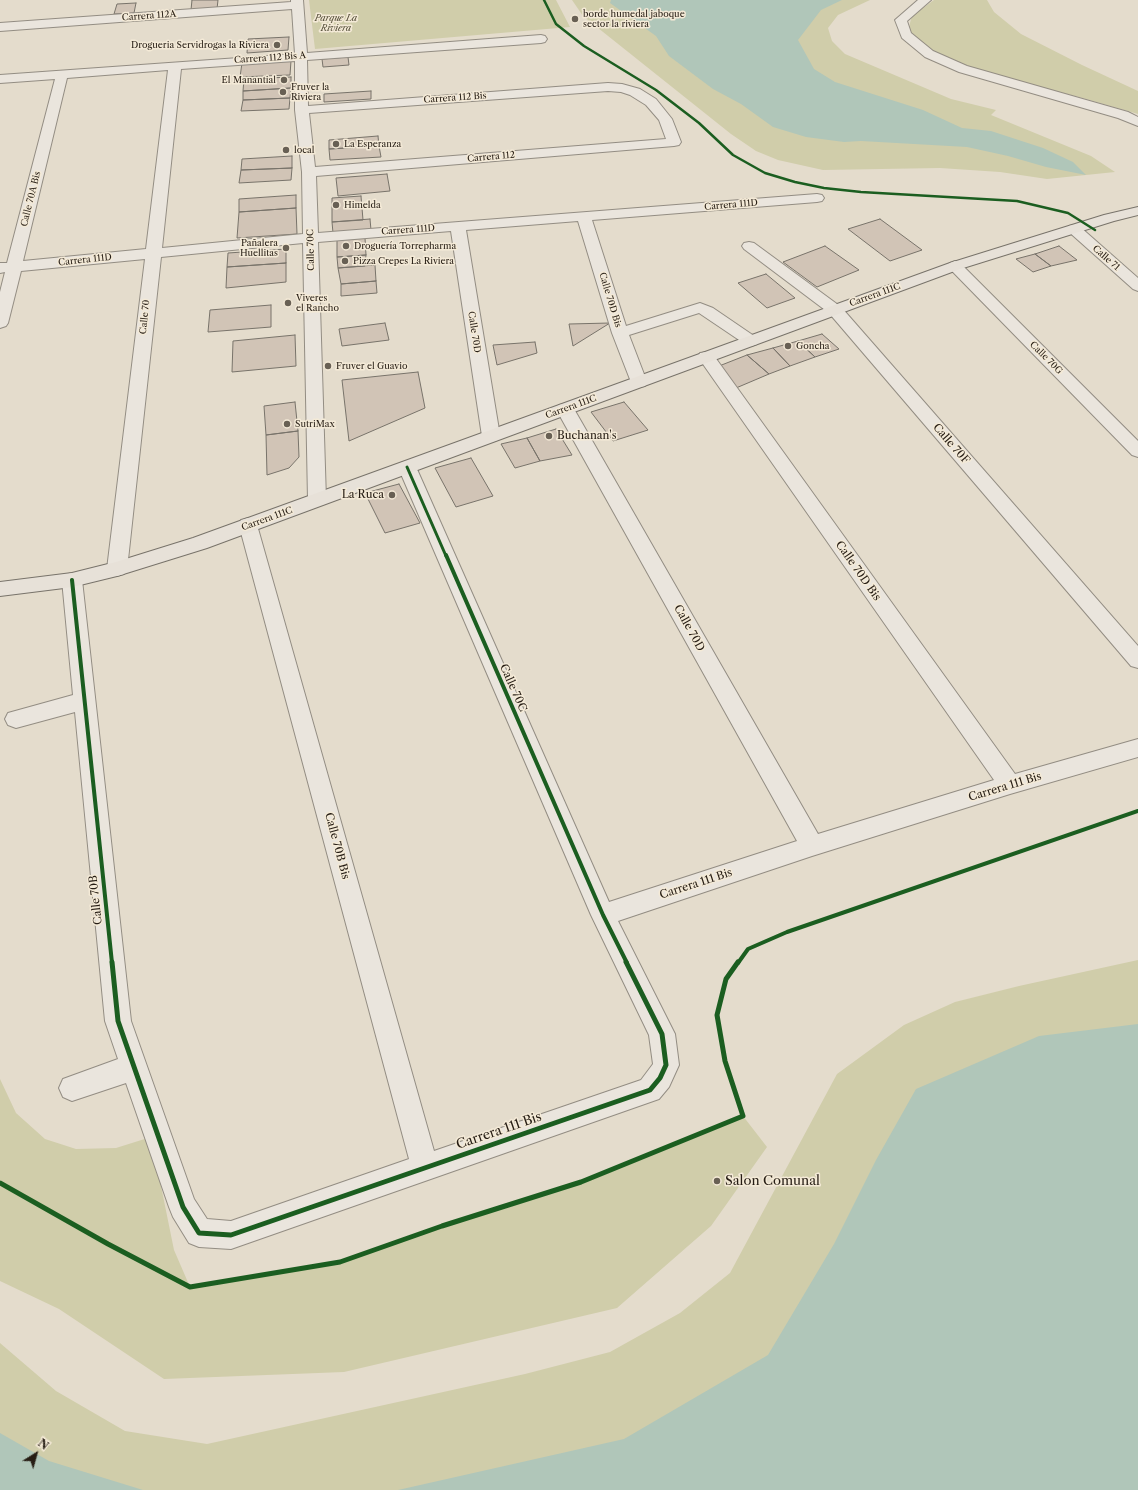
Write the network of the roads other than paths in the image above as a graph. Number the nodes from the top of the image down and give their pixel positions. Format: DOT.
graph roads {
  1 [pos="925,0"];
  2 [pos="298,2"];
  3 [pos="0,27"];
  4 [pos="541,39"];
  5 [pos="301,56"];
  6 [pos="175,66"];
  7 [pos="62,74"];
  8 [pos="0,79"];
  9 [pos="302,110"];
  10 [pos="1138,122"];
  11 [pos="674,142"];
  12 [pos="309,172"];
  13 [pos="817,198"];
  14 [pos="1138,211"];
  15 [pos="584,217"];
  16 [pos="458,227"];
  17 [pos="1074,229"];
  18 [pos="311,238"];
  19 [pos="749,246"];
  20 [pos="152,253"];
  21 [pos="955,266"];
  22 [pos="7,267"];
  23 [pos="1138,286"];
  24 [pos="835,310"];
  25 [pos="0,323"];
  26 [pos="620,333"];
  27 [pos="751,341"];
  28 [pos="706,357"];
  29 [pos="639,382"];
  30 [pos="565,409"];
  31 [pos="491,436"];
  32 [pos="1138,451"];
  33 [pos="407,467"];
  34 [pos="317,500"];
  35 [pos="248,525"];
  36 [pos="117,569"];
  37 [pos="72,580"];
  38 [pos="0,589"];
  39 [pos="1138,660"];
  40 [pos="84,701"];
  41 [pos="16,719"];
  42 [pos="1138,748"];
  43 [pos="1010,785"];
  44 [pos="812,846"];
  45 [pos="603,915"];
  46 [pos="134,1067"];
  47 [pos="72,1088"];
  48 [pos="425,1167"];
  49 [pos="183,1207"];
  1 -- 10 [label="street"];
  2 -- 3 [label="street, Carrera 112A"];
  2 -- 5 [label="street, Calle 70C"];
  4 -- 5 [label="street, Carrera 112 Bis A"];
  5 -- 6 [label="street, Carrera 112 Bis A"];
  5 -- 9 [label="street, Calle 70C"];
  6 -- 7 [label="street, Carrera 112 Bis A"];
  6 -- 20 [label="street, Calle 70"];
  7 -- 8 [label="street, Carrera 112 Bis A"];
  7 -- 22 [label="street, Calle 70A Bis"];
  9 -- 11 [label="street, Carrera 112 Bis"];
  9 -- 12 [label="street, Calle 70C"];
  11 -- 12 [label="street, Carrera 112"];
  12 -- 18 [label="street, Calle 70C"];
  13 -- 15 [label="street, Carrera 111D"];
  14 -- 17 [label="main road, Carrera 111C"];
  15 -- 16 [label="street, Carrera 111D"];
  15 -- 26 [label="street, Calle 70D Bis"];
  16 -- 18 [label="street, Carrera 111D"];
  16 -- 31 [label="street, Calle 70D"];
  17 -- 21 [label="main road, Carrera 111C"];
  17 -- 23 [label="street, Calle 71"];
  18 -- 20 [label="street, Carrera 111D"];
  18 -- 34 [label="street, Calle 70C"];
  19 -- 24 [label="street, Calle 70F"];
  20 -- 22 [label="street, Carrera 111D"];
  20 -- 36 [label="street, Calle 70"];
  21 -- 24 [label="main road, Carrera 111C"];
  21 -- 32 [label="street, Calle 70G"];
  22 -- 25 [label="street, Calle 70A Bis"];
  24 -- 27 [label="main road, Carrera 111C"];
  24 -- 39 [label="street, Calle 70F"];
  26 -- 27 [label="street"];
  26 -- 29 [label="street, Calle 70D Bis"];
  27 -- 28 [label="main road, Carrera 111C"];
  28 -- 29 [label="main road, Carrera 111C"];
  28 -- 43 [label="street, Calle 70D Bis"];
  29 -- 30 [label="main road, Carrera 111C"];
  30 -- 31 [label="main road, Carrera 111C"];
  30 -- 44 [label="street, Calle 70D"];
  31 -- 33 [label="main road, Carrera 111C"];
  33 -- 34 [label="main road, Carrera 111C"];
  33 -- 45 [label="street, Calle 70C"];
  34 -- 35 [label="main road, Carrera 111C"];
  35 -- 36 [label="main road, Carrera 111C"];
  35 -- 48 [label="street, Calle 70B Bis"];
  36 -- 37 [label="main road, Carrera 111C"];
  37 -- 38 [label="main road, Carrera 111C"];
  37 -- 40 [label="street, Calle 70B"];
  40 -- 41 [label="street"];
  40 -- 46 [label="street, Calle 70B"];
  42 -- 43 [label="street, Carrera 111 Bis"];
  43 -- 44 [label="street, Carrera 111 Bis"];
  44 -- 45 [label="street, Carrera 111 Bis"];
  45 -- 48 [label="street, Carrera 111 Bis"];
  46 -- 47 [label="street"];
  46 -- 49 [label="street, Calle 70B"];
  48 -- 49 [label="street, Carrera 111 Bis"];
}
